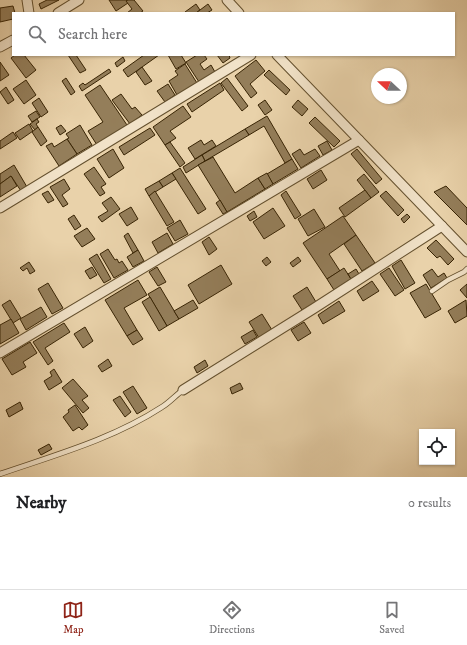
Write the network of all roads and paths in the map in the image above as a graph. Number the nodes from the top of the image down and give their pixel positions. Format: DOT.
graph roads {
  1 [pos="27,0"];
  2 [pos="78,0"];
  3 [pos="227,0"];
  4 [pos="29,12"];
  5 [pos="60,12"];
  6 [pos="238,12"];
  7 [pos="12,41"];
  8 [pos="0,47"];
  9 [pos="249,56"];
  10 [pos="278,56"];
  11 [pos="360,140"];
  12 [pos="0,208"];
  13 [pos="442,226"];
  14 [pos="467,252"];
  15 [pos="467,269"];
  16 [pos="432,291"];
  17 [pos="0,353"];
  18 [pos="183,390"];
  19 [pos="0,474"];
  1 -- 4 [label="street"];
  2 -- 5 [label="street"];
  3 -- 6 [label="street"];
  7 -- 8 [label="street"];
  9 -- 12 [label="street"];
  10 -- 11 [label="street"];
  11 -- 13 [label="street"];
  11 -- 17 [label="street"];
  13 -- 14 [label="street"];
  13 -- 18 [label="street"];
  15 -- 16 [label="lane"];
  18 -- 19 [label="lane"];
}
